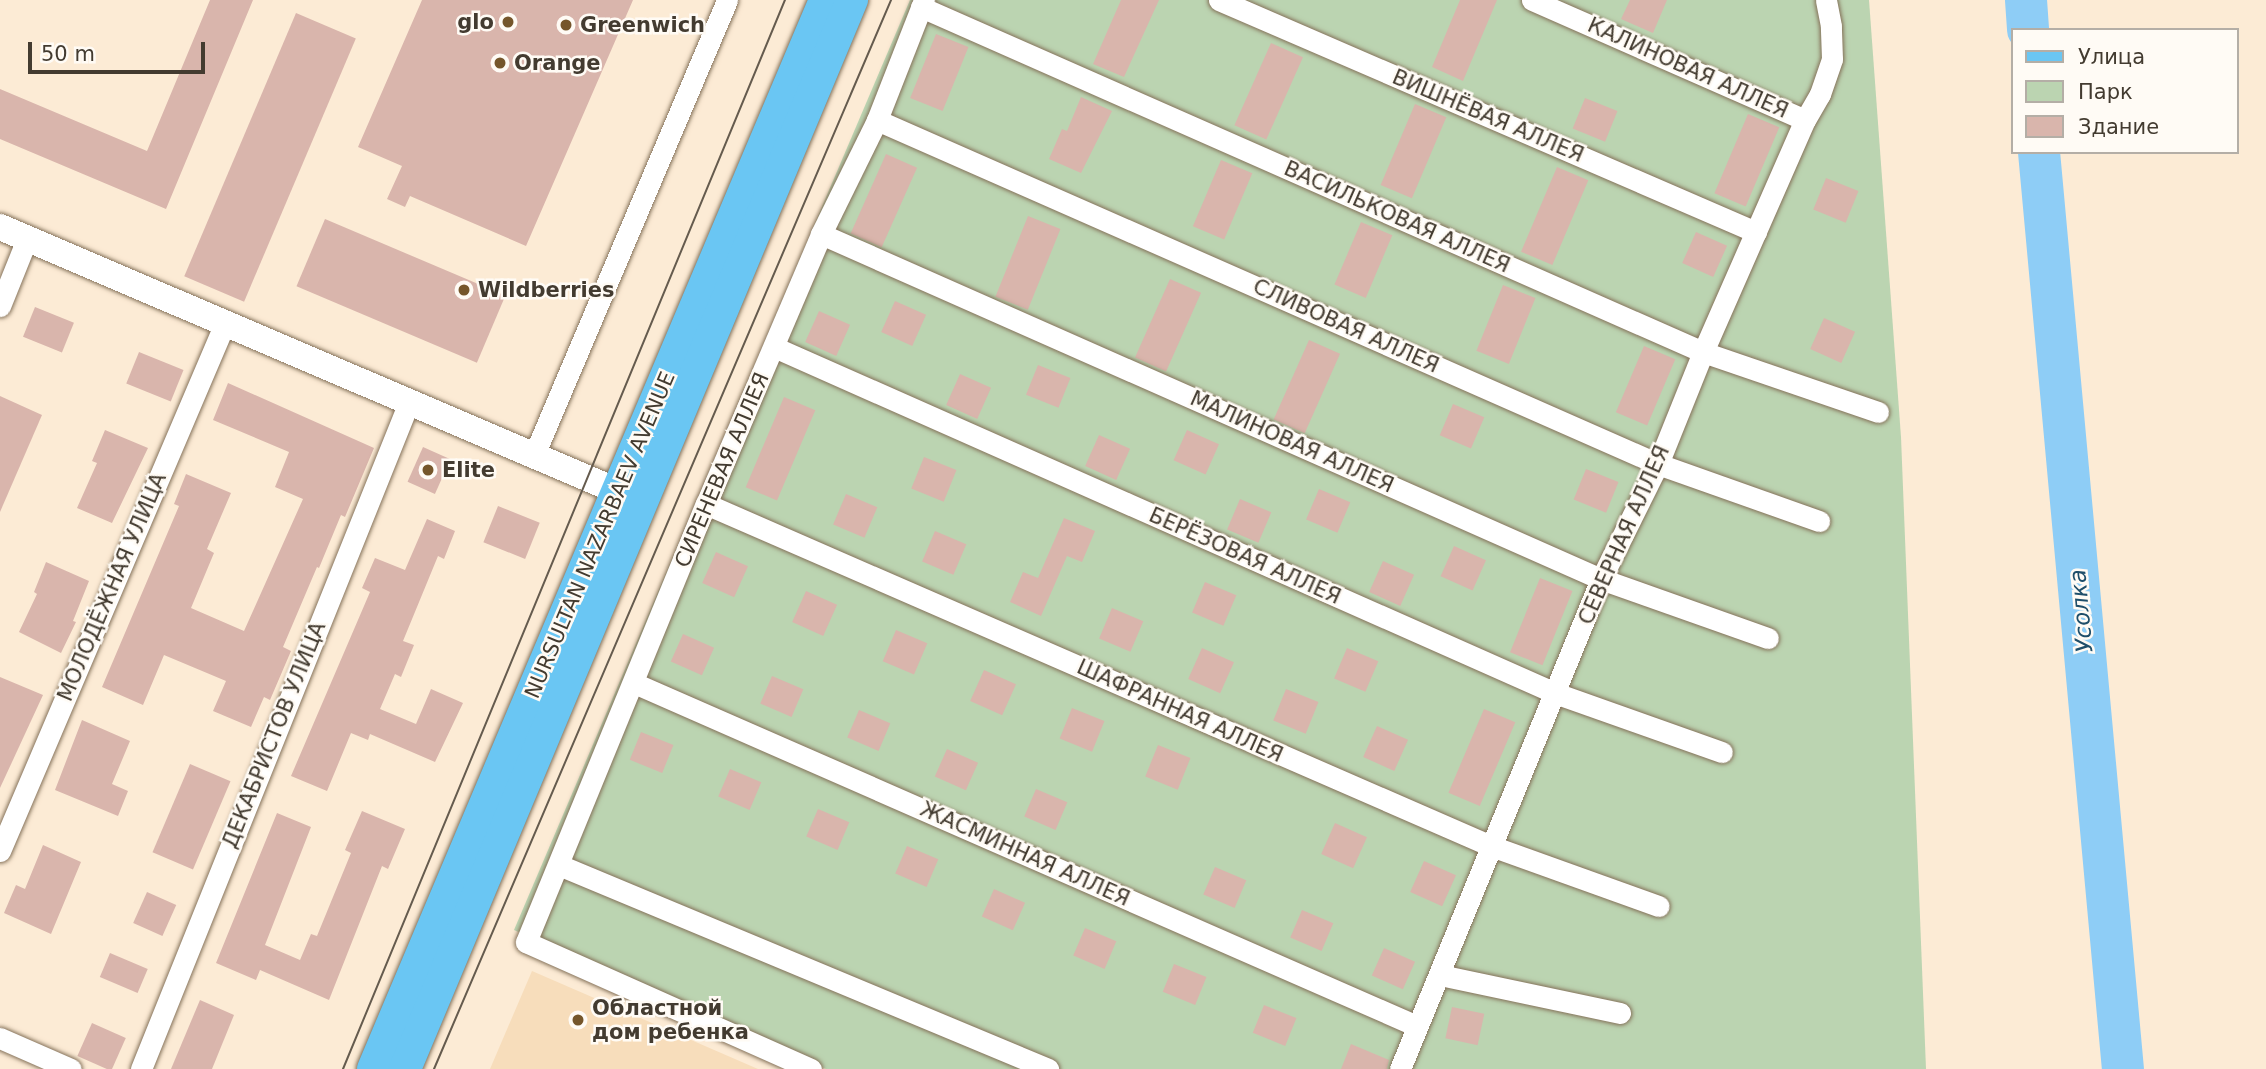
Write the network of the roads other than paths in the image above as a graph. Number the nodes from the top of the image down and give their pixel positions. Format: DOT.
graph roads {
  1 [pos="727,0"];
  2 [pos="825,0"];
  3 [pos="852,0"];
  4 [pos="1219,0"];
  5 [pos="1532,0"];
  6 [pos="1826,0"];
  7 [pos="922,4"];
  8 [pos="877,120"];
  9 [pos="1805,120"];
  10 [pos="0,227"];
  11 [pos="1756,232"];
  12 [pos="821,234"];
  13 [pos="27,239"];
  14 [pos="0,306"];
  15 [pos="225,323"];
  16 [pos="774,347"];
  17 [pos="1703,352"];
  18 [pos="409,402"];
  19 [pos="1878,412"];
  20 [pos="534,455"];
  21 [pos="1658,464"];
  22 [pos="631,496"];
  23 [pos="706,504"];
  24 [pos="1819,522"];
  25 [pos="1601,579"];
  26 [pos="1768,638"];
  27 [pos="634,683"];
  28 [pos="1555,693"];
  29 [pos="1722,752"];
  30 [pos="1491,846"];
  31 [pos="0,851"];
  32 [pos="559,865"];
  33 [pos="1659,906"];
  34 [pos="1440,975"];
  35 [pos="1620,1013"];
  36 [pos="1417,1026"];
  37 [pos="0,1038"];
  38 [pos="71,1069"];
  39 [pos="141,1069"];
  40 [pos="373,1069"];
  41 [pos="405,1069"];
  42 [pos="811,1069"];
  43 [pos="1048,1069"];
  44 [pos="1400,1069"];
  1 -- 20 [label="street"];
  2 -- 22 [label="main road, NURSULTAN NAZARBAEV AVENUE"];
  3 -- 22 [label="main road, NURSULTAN NAZARBAEV AVENUE"];
  4 -- 11 [label="street, ВИШНЁВАЯ АЛЛЕЯ"];
  5 -- 9 [label="street, КАЛИНОВАЯ АЛЛЕЯ"];
  6 -- 9 [label="street, СЕВЕРНАЯ АЛЛЕЯ"];
  7 -- 8 [label="street, СИРЕНЕВАЯ АЛЛЕЯ"];
  7 -- 17 [label="street, ВАСИЛЬКОВАЯ АЛЛЕЯ"];
  8 -- 12 [label="street, СИРЕНЕВАЯ АЛЛЕЯ"];
  8 -- 21 [label="street, СЛИВОВАЯ АЛЛЕЯ"];
  9 -- 11 [label="street, СЕВЕРНАЯ АЛЛЕЯ"];
  10 -- 13 [label="street"];
  11 -- 17 [label="street, СЕВЕРНАЯ АЛЛЕЯ"];
  12 -- 16 [label="street, СИРЕНЕВАЯ АЛЛЕЯ"];
  12 -- 25 [label="street, МАЛИНОВАЯ АЛЛЕЯ"];
  13 -- 14 [label="street"];
  13 -- 15 [label="street"];
  15 -- 18 [label="street"];
  15 -- 31 [label="street, МОЛОДЁЖНАЯ УЛИЦА"];
  16 -- 23 [label="street, СИРЕНЕВАЯ АЛЛЕЯ"];
  16 -- 28 [label="street, БЕРЁЗОВАЯ АЛЛЕЯ"];
  17 -- 19 [label="street, ВАСИЛЬКОВАЯ АЛЛЕЯ"];
  17 -- 21 [label="street, СЕВЕРНАЯ АЛЛЕЯ"];
  18 -- 20 [label="street"];
  18 -- 39 [label="street, ДЕКАБРИСТОВ УЛИЦА"];
  20 -- 22 [label="street"];
  21 -- 24 [label="street, СЛИВОВАЯ АЛЛЕЯ"];
  21 -- 25 [label="street, СЕВЕРНАЯ АЛЛЕЯ"];
  22 -- 40 [label="main road, NURSULTAN NAZARBAEV AVENUE"];
  22 -- 41 [label="main road, NURSULTAN NAZARBAEV AVENUE"];
  23 -- 27 [label="street, СИРЕНЕВАЯ АЛЛЕЯ"];
  23 -- 30 [label="street, ШАФРАННАЯ АЛЛЕЯ"];
  25 -- 26 [label="street, МАЛИНОВАЯ АЛЛЕЯ"];
  25 -- 28 [label="street, СЕВЕРНАЯ АЛЛЕЯ"];
  27 -- 32 [label="street, СИРЕНЕВАЯ АЛЛЕЯ"];
  27 -- 36 [label="street, ЖАСМИННАЯ АЛЛЕЯ"];
  28 -- 29 [label="street, БЕРЁЗОВАЯ АЛЛЕЯ"];
  28 -- 30 [label="street, СЕВЕРНАЯ АЛЛЕЯ"];
  30 -- 33 [label="street, ШАФРАННАЯ АЛЛЕЯ"];
  30 -- 34 [label="street, СЕВЕРНАЯ АЛЛЕЯ"];
  32 -- 42 [label="street, СИРЕНЕВАЯ АЛЛЕЯ"];
  32 -- 43 [label="street"];
  34 -- 35 [label="street"];
  34 -- 36 [label="street, СЕВЕРНАЯ АЛЛЕЯ"];
  36 -- 44 [label="street, СЕВЕРНАЯ АЛЛЕЯ"];
  37 -- 38 [label="street"];
}
